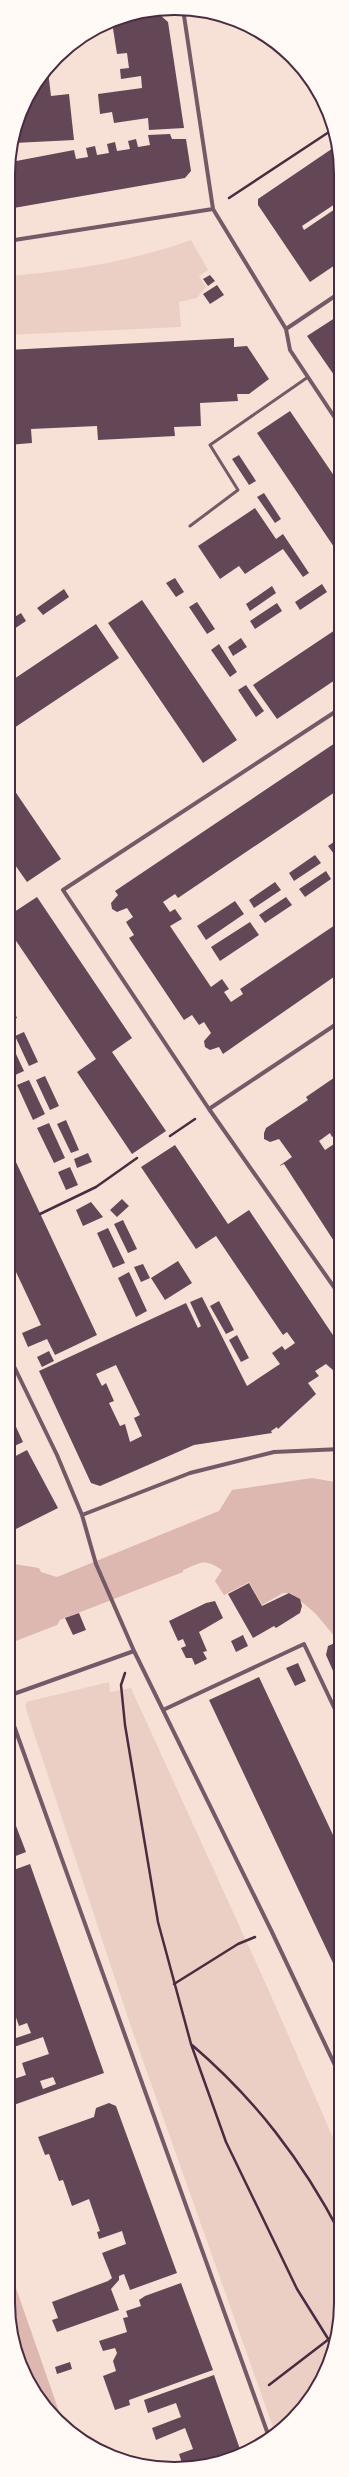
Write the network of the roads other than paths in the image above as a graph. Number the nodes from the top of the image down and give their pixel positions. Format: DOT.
graph roads {
  1 [pos="184,15"];
  2 [pos="213,209"];
  3 [pos="15,240"];
  4 [pos="334,297"];
  5 [pos="286,329"];
  6 [pos="308,377"];
  7 [pos="334,416"];
  8 [pos="190,526"];
  9 [pos="334,713"];
  10 [pos="334,1025"];
  11 [pos="209,1109"];
  12 [pos="334,1287"];
  13 [pos="15,1369"];
  14 [pos="334,1449"];
  15 [pos="82,1515"];
  16 [pos="134,1651"];
  17 [pos="15,1694"];
  18 [pos="334,1707"];
  19 [pos="163,1710"];
  20 [pos="15,1729"];
  21 [pos="334,2063"];
  22 [pos="267,2432"];
  1 -- 2 [label="street"];
  2 -- 3 [label="street"];
  2 -- 5 [label="street"];
  4 -- 5 [label="street"];
  5 -- 6 [label="street"];
  6 -- 7 [label="street"];
  6 -- 8 [label="lane"];
  9 -- 11 [label="street"];
  10 -- 11 [label="street"];
  11 -- 12 [label="street"];
  13 -- 15 [label="street"];
  14 -- 15 [label="street"];
  15 -- 16 [label="street"];
  16 -- 17 [label="street"];
  16 -- 19 [label="street"];
  18 -- 19 [label="street"];
  19 -- 21 [label="street"];
  20 -- 22 [label="street"];
}
